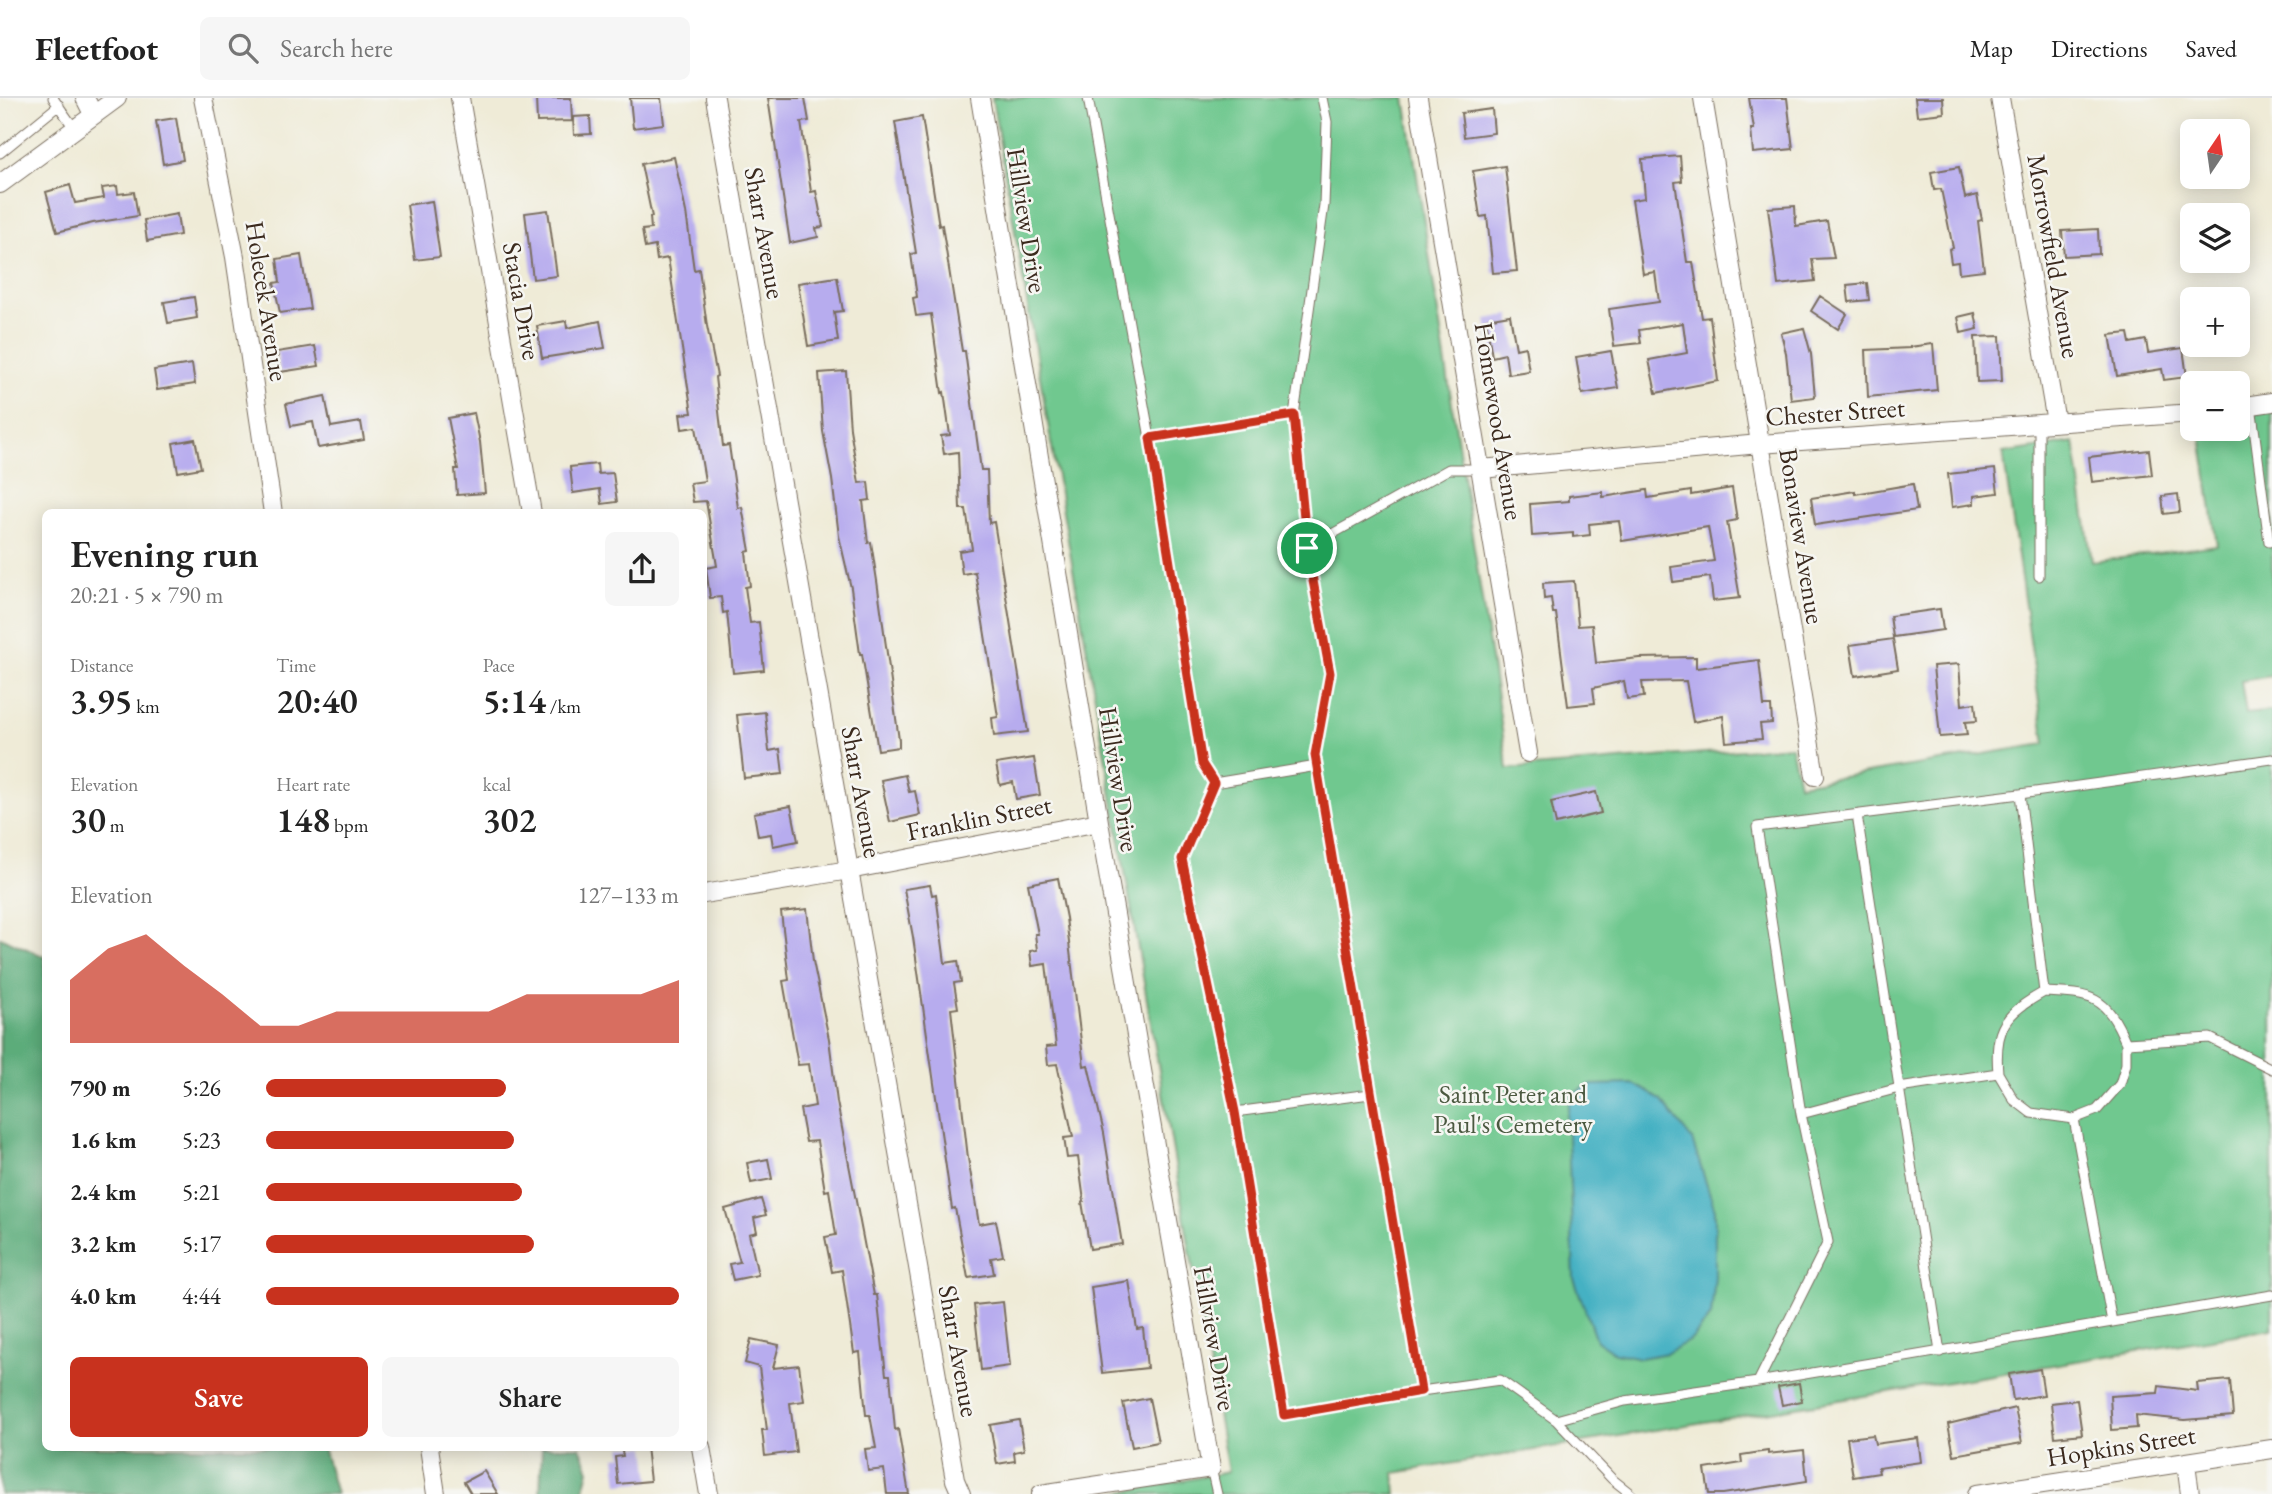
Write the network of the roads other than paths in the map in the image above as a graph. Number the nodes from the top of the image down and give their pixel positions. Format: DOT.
graph roads {
  1 [pos="117,98"];
  2 [pos="203,98"];
  3 [pos="460,98"];
  4 [pos="715,98"];
  5 [pos="980,98"];
  6 [pos="1088,98"];
  7 [pos="1322,98"];
  8 [pos="1418,98"];
  9 [pos="1703,98"];
  10 [pos="2000,98"];
  11 [pos="56,102"];
  12 [pos="89,106"];
  13 [pos="74,128"];
  14 [pos="0,153"];
  15 [pos="0,184"];
  16 [pos="2272,402"];
  17 [pos="2250,405"];
  18 [pos="2180,414"];
  19 [pos="1294,415"];
  20 [pos="2048,423"];
  21 [pos="1150,438"];
  22 [pos="2250,439"];
  23 [pos="1760,444"];
  24 [pos="1480,469"];
  25 [pos="272,509"];
  26 [pos="530,509"];
  27 [pos="2269,542"];
  28 [pos="1307,548"];
  29 [pos="2039,576"];
  30 [pos="1528,753"];
  31 [pos="2272,759"];
  32 [pos="1317,766"];
  33 [pos="1815,776"];
  34 [pos="1214,783"];
  35 [pos="2020,794"];
  36 [pos="1857,815"];
  37 [pos="1099,822"];
  38 [pos="849,870"];
  39 [pos="707,894"];
  40 [pos="2044,992"];
  41 [pos="2126,1043"];
  42 [pos="2272,1069"];
  43 [pos="1998,1073"];
  44 [pos="1899,1088"];
  45 [pos="1370,1094"];
  46 [pos="1235,1112"];
  47 [pos="1801,1114"];
  48 [pos="2074,1119"];
  49 [pos="2272,1295"];
  50 [pos="2112,1322"];
  51 [pos="1941,1352"];
  52 [pos="1758,1382"];
  53 [pos="1421,1391"];
  54 [pos="1556,1420"];
  55 [pos="2272,1449"];
  56 [pos="430,1451"];
  57 [pos="703,1451"];
  58 [pos="2186,1463"];
  59 [pos="1211,1468"];
  60 [pos="436,1494"];
  61 [pos="709,1494"];
  62 [pos="961,1494"];
  63 [pos="1041,1494"];
  64 [pos="1217,1494"];
  65 [pos="1631,1494"];
  66 [pos="1977,1494"];
  67 [pos="2190,1494"];
  1 -- 12 [label="street"];
  2 -- 25 [label="street, Holecek Avenue"];
  3 -- 26 [label="street, Stacia Drive"];
  4 -- 38 [label="street, Sharr Avenue"];
  5 -- 37 [label="street, Hillview Drive"];
  6 -- 21 [label="lane"];
  7 -- 19 [label="lane"];
  8 -- 24 [label="street, Homewood Avenue"];
  9 -- 23 [label="street, Bonaview Avenue"];
  10 -- 20 [label="street, Morrowfield Avenue"];
  11 -- 13 [label="lane"];
  11 -- 14 [label="lane"];
  12 -- 13 [label="street"];
  13 -- 15 [label="street"];
  16 -- 17 [label="street"];
  18 -- 20 [label="street, Chester Street"];
  19 -- 21 [label="lane"];
  19 -- 28 [label="lane"];
  20 -- 23 [label="street, Chester Street"];
  20 -- 29 [label="lane"];
  21 -- 34 [label="lane"];
  22 -- 27 [label="lane"];
  23 -- 24 [label="street, Chester Street"];
  23 -- 33 [label="street, Bonaview Avenue"];
  24 -- 28 [label="lane"];
  24 -- 30 [label="street, Homewood Avenue"];
  28 -- 32 [label="lane"];
  31 -- 35 [label="lane"];
  32 -- 34 [label="lane"];
  32 -- 45 [label="lane"];
  34 -- 46 [label="lane"];
  35 -- 36 [label="lane"];
  35 -- 40 [label="lane"];
  36 -- 44 [label="lane"];
  36 -- 47 [label="lane"];
  37 -- 38 [label="street, Franklin Street"];
  37 -- 59 [label="street, Hillview Drive"];
  38 -- 39 [label="street, Franklin Street"];
  38 -- 62 [label="street, Sharr Avenue"];
  40 -- 41 [label="lane"];
  40 -- 43 [label="lane"];
  41 -- 42 [label="lane"];
  41 -- 48 [label="lane"];
  43 -- 44 [label="lane"];
  43 -- 48 [label="lane"];
  44 -- 47 [label="lane"];
  44 -- 51 [label="lane"];
  45 -- 46 [label="lane"];
  45 -- 53 [label="lane"];
  46 -- 53 [label="lane"];
  47 -- 52 [label="lane"];
  48 -- 50 [label="lane"];
  49 -- 50 [label="lane"];
  50 -- 51 [label="lane"];
  51 -- 52 [label="lane"];
  52 -- 54 [label="lane"];
  53 -- 54 [label="lane"];
  54 -- 65 [label="lane"];
  55 -- 58 [label="street, Hopkins Street"];
  56 -- 60 [label="street"];
  57 -- 61 [label="street"];
  58 -- 66 [label="street, Hopkins Street"];
  58 -- 67 [label="street"];
  59 -- 63 [label="street"];
  59 -- 64 [label="lane"];
}
